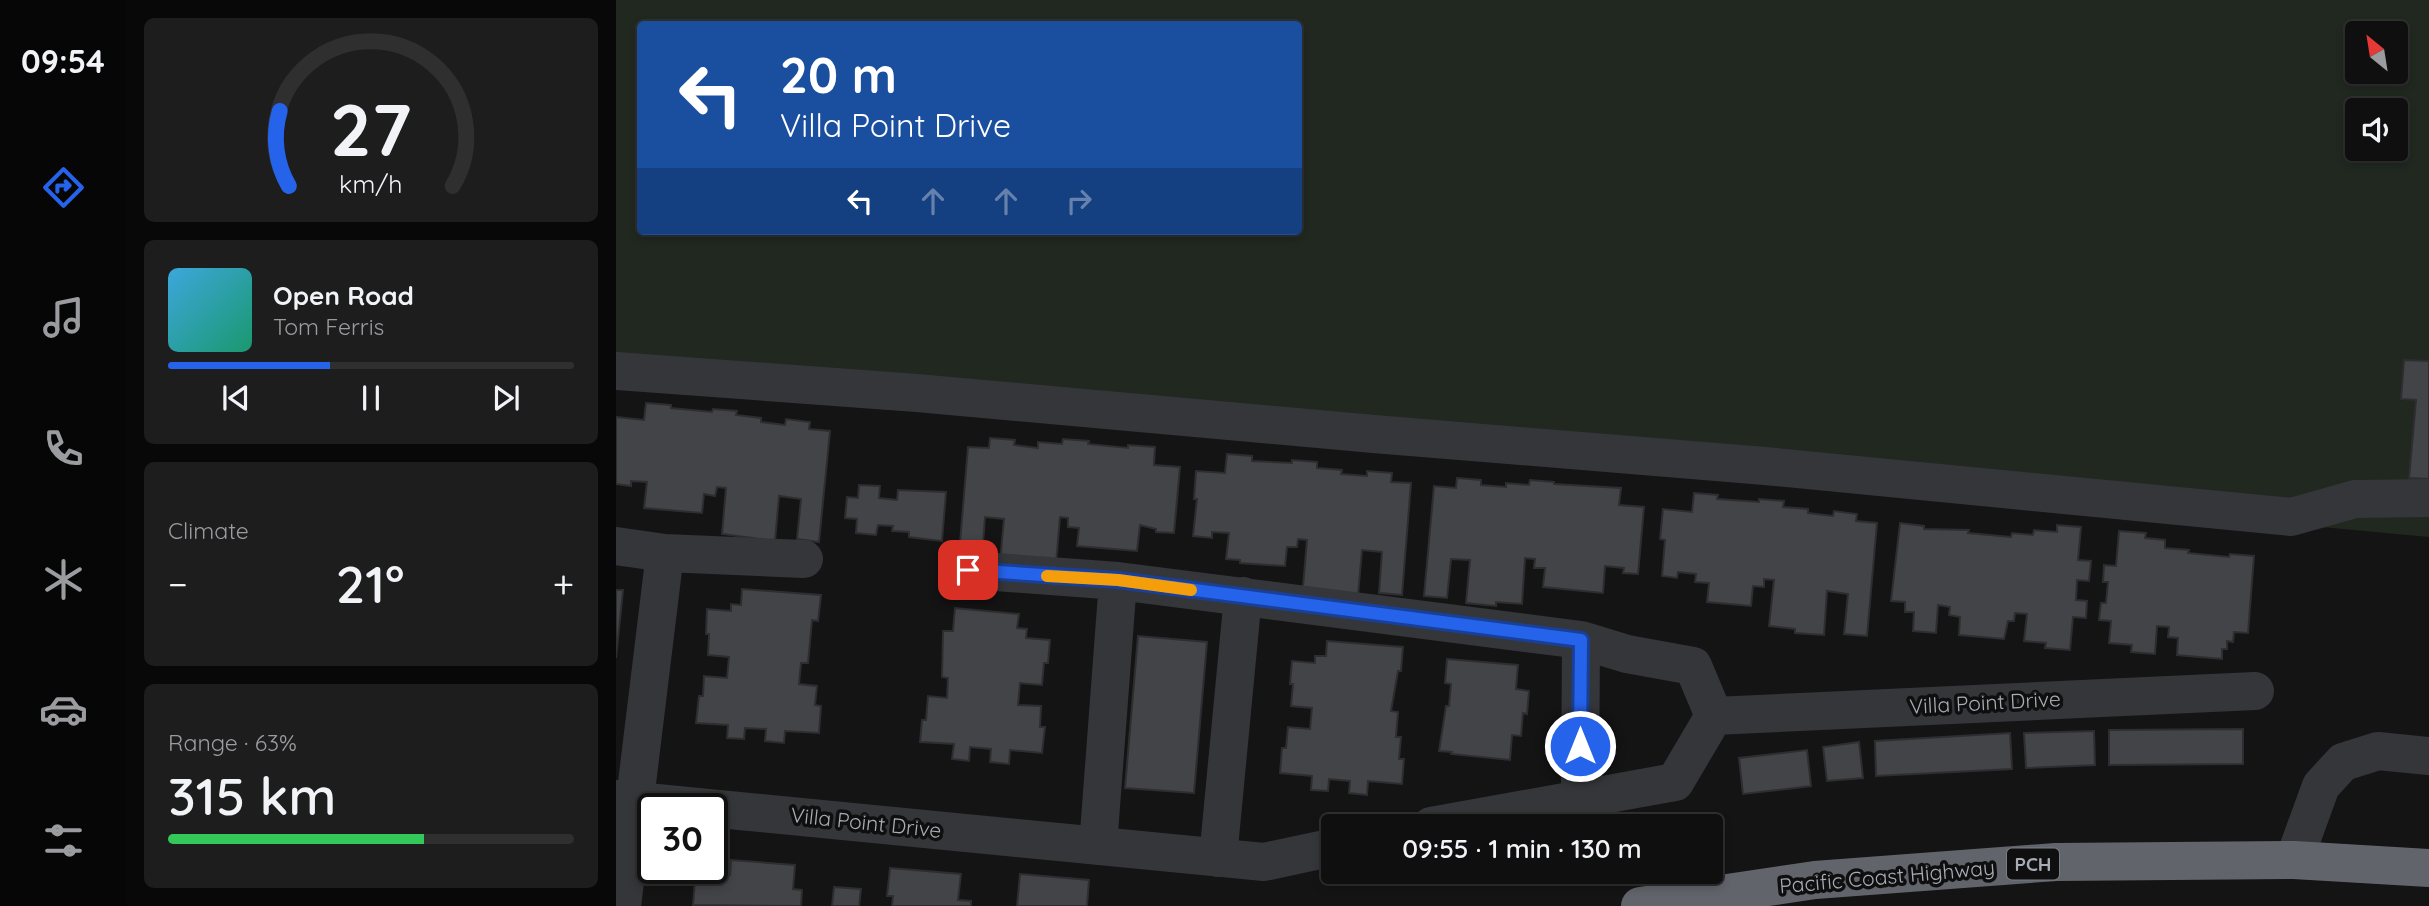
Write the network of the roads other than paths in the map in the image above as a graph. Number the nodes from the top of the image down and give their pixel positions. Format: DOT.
graph roads {
  1 [pos="616,371"];
  2 [pos="2429,498"];
  3 [pos="616,547"];
  4 [pos="665,554"];
  5 [pos="804,559"];
  6 [pos="968,570"];
  7 [pos="1118,580"];
  8 [pos="1243,596"];
  9 [pos="1581,640"];
  10 [pos="2255,691"];
  11 [pos="1714,716"];
  12 [pos="2429,756"];
  13 [pos="625,799"];
  14 [pos="1580,799"];
  15 [pos="1497,814"];
  16 [pos="1098,846"];
  17 [pos="1321,850"];
  18 [pos="1218,858"];
  19 [pos="2294,860"];
  20 [pos="2429,868"];
  21 [pos="622,906"];
  22 [pos="1640,906"];
  1 -- 2 [label="street"];
  3 -- 4 [label="street"];
  4 -- 5 [label="street"];
  4 -- 13 [label="street"];
  6 -- 7 [label="street"];
  7 -- 8 [label="street"];
  7 -- 16 [label="street"];
  8 -- 9 [label="street"];
  8 -- 18 [label="street"];
  9 -- 11 [label="street"];
  9 -- 14 [label="street"];
  10 -- 11 [label="street, Villa Point Drive"];
  11 -- 14 [label="street"];
  12 -- 19 [label="street"];
  13 -- 16 [label="street, Villa Point Drive"];
  13 -- 21 [label="street"];
  14 -- 15 [label="street"];
  16 -- 18 [label="street, Villa Point Drive"];
  17 -- 18 [label="street, Villa Point Drive"];
  19 -- 20 [label="highway, Pacific Coast Highway / PCH"];
  19 -- 22 [label="highway, Pacific Coast Highway / PCH"];
}
